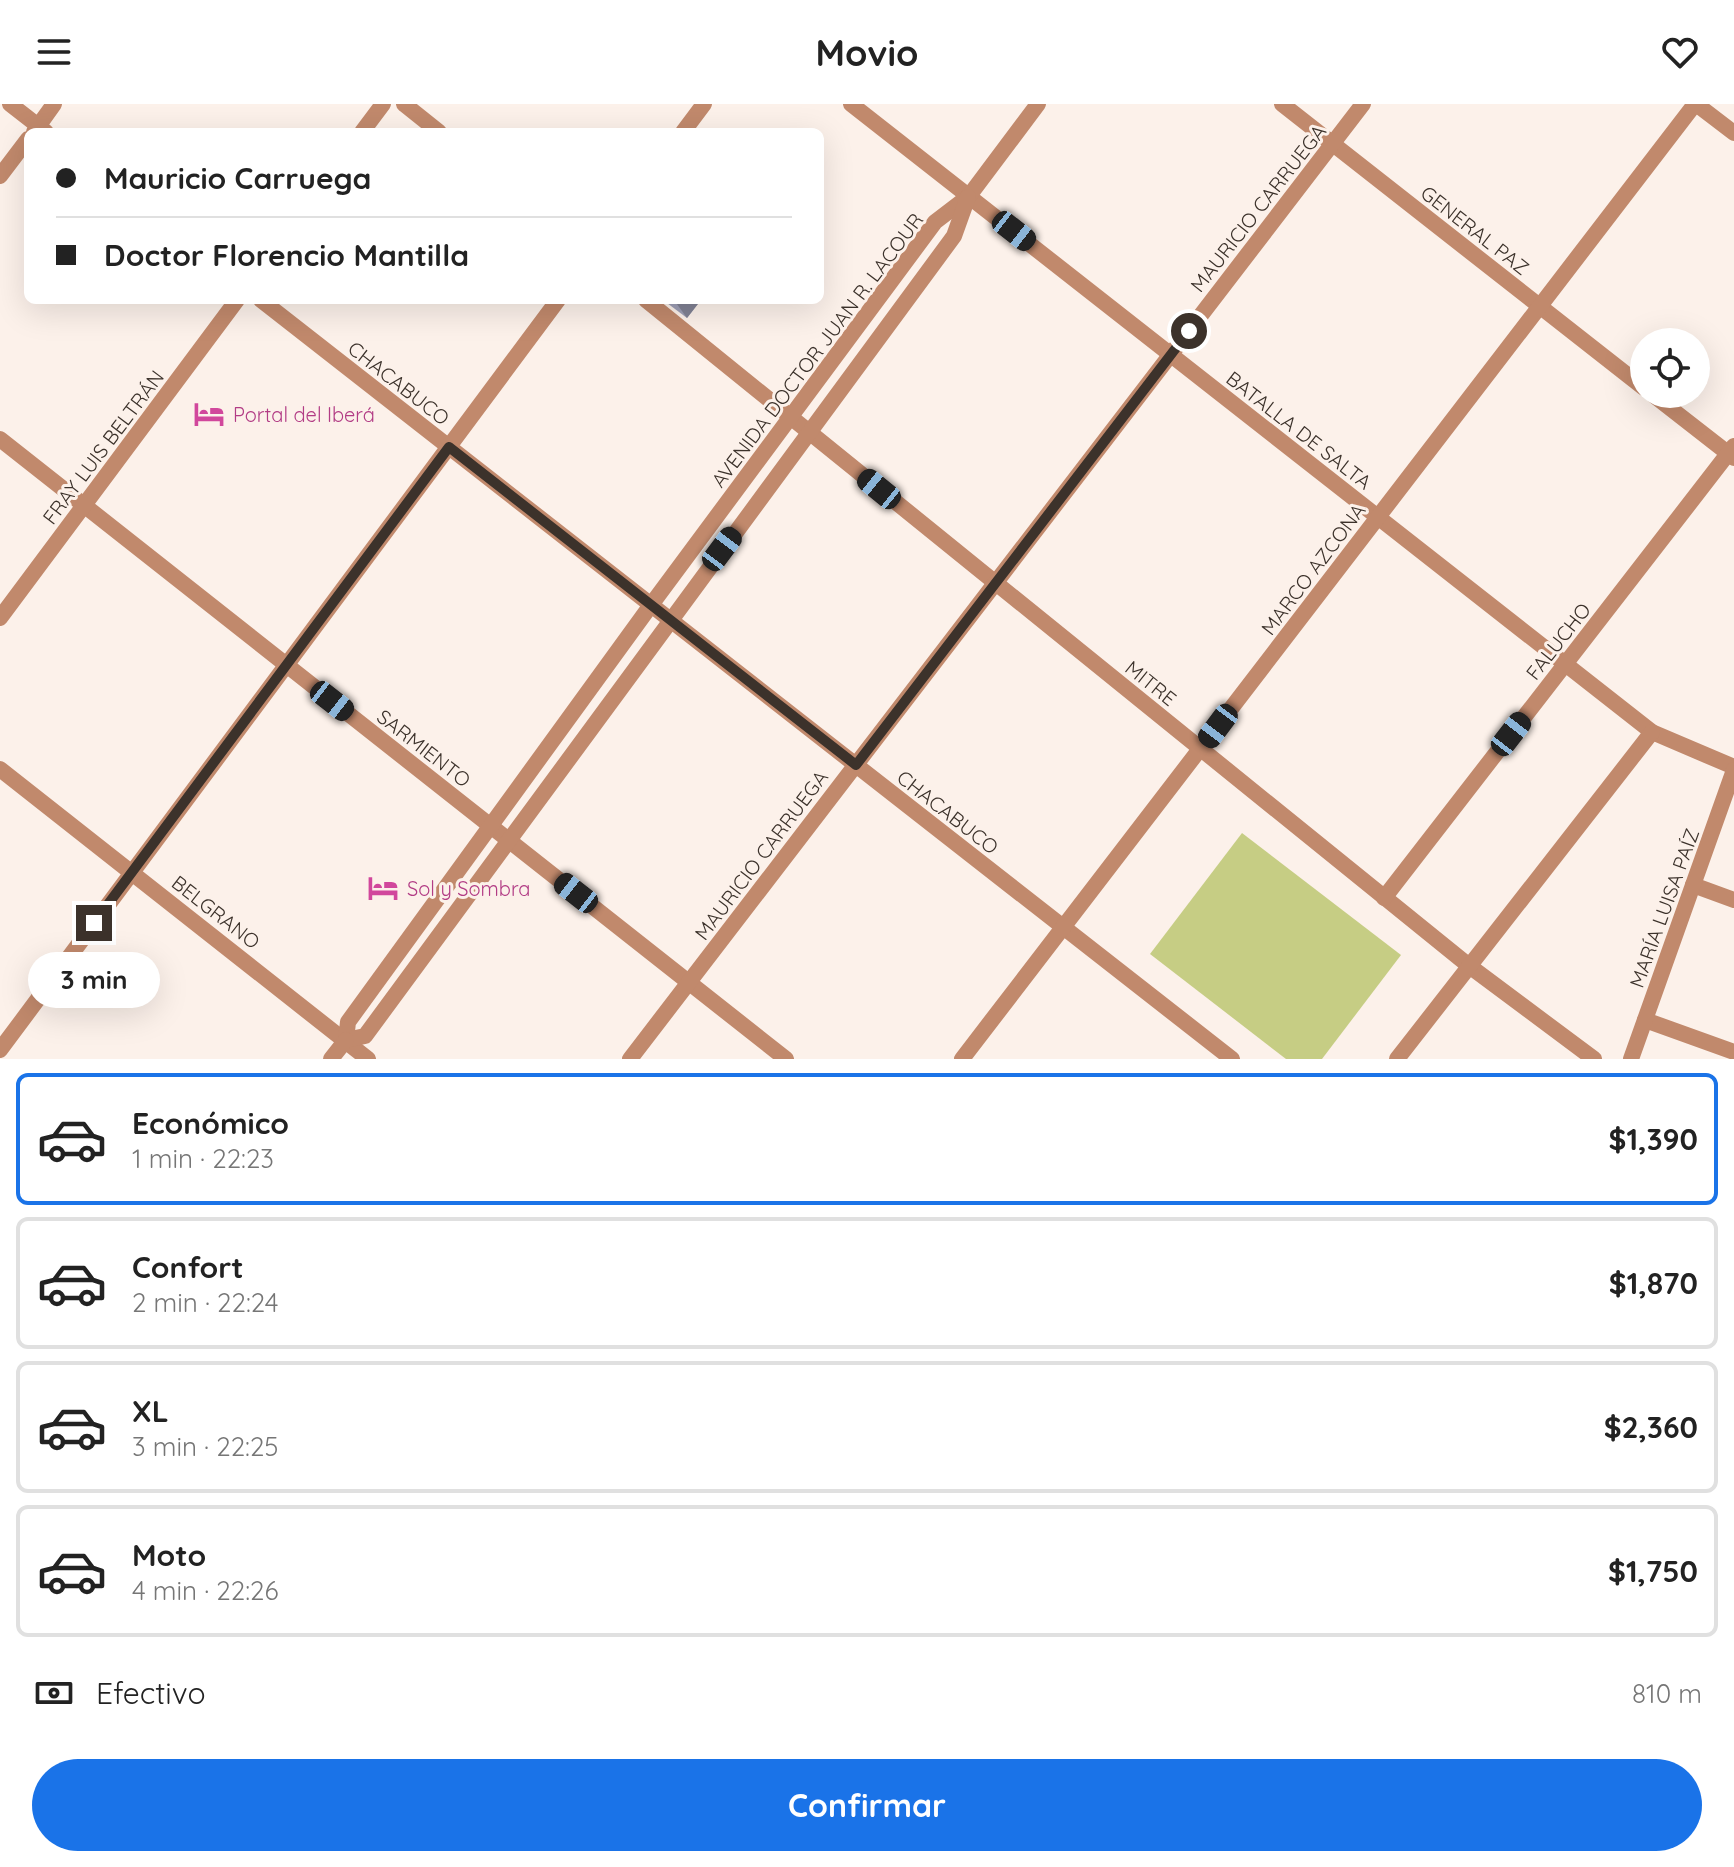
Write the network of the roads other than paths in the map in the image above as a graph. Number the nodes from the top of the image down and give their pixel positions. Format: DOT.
graph roads {
  1 [pos="10,104"];
  2 [pos="54,104"];
  3 [pos="383,104"];
  4 [pos="404,104"];
  5 [pos="704,104"];
  6 [pos="851,104"];
  7 [pos="1038,104"];
  8 [pos="1282,104"];
  9 [pos="1363,104"];
  10 [pos="1696,104"];
  11 [pos="32,128"];
  12 [pos="39,128"];
  13 [pos="365,128"];
  14 [pos="434,128"];
  15 [pos="686,128"];
  16 [pos="1734,133"];
  17 [pos="1332,144"];
  18 [pos="24,147"];
  19 [pos="0,176"];
  20 [pos="969,196"];
  21 [pos="234,304"];
  22 [pos="266,304"];
  23 [pos="555,304"];
  24 [pos="651,304"];
  25 [pos="1540,306"];
  26 [pos="1171,354"];
  27 [pos="1630,377"];
  28 [pos="1671,408"];
  29 [pos="800,425"];
  30 [pos="0,439"];
  31 [pos="449,447"];
  32 [pos="1732,452"];
  33 [pos="84,505"];
  34 [pos="1378,517"];
  35 [pos="996,583"];
  36 [pos="651,605"];
  37 [pos="0,618"];
  38 [pos="669,619"];
  39 [pos="1565,664"];
  40 [pos="286,665"];
  41 [pos="1652,732"];
  42 [pos="1200,749"];
  43 [pos="856,765"];
  44 [pos="1734,768"];
  45 [pos="0,769"];
  46 [pos="491,826"];
  47 [pos="508,840"];
  48 [pos="132,872"];
  49 [pos="1693,885"];
  50 [pos="1384,898"];
  51 [pos="1734,900"];
  52 [pos="1063,927"];
  53 [pos="1468,965"];
  54 [pos="689,982"];
  55 [pos="1645,1020"];
  56 [pos="346,1040"];
  57 [pos="0,1050"];
  58 [pos="1734,1052"];
  59 [pos="331,1059"];
  60 [pos="368,1059"];
  61 [pos="630,1059"];
  62 [pos="786,1059"];
  63 [pos="962,1059"];
  64 [pos="1232,1059"];
  65 [pos="1397,1059"];
  66 [pos="1594,1059"];
  67 [pos="1631,1059"];
  1 -- 11 [label="street"];
  2 -- 12 [label="street"];
  3 -- 13 [label="street"];
  4 -- 14 [label="street"];
  5 -- 15 [label="street"];
  6 -- 20 [label="street, BATALLA DE SALTA"];
  7 -- 20 [label="street, AVENIDA DOCTOR JUAN R. LACOUR"];
  8 -- 17 [label="street, GENERAL PAZ"];
  9 -- 17 [label="street, MAURICIO CARRUEGA"];
  10 -- 16 [label="street"];
  10 -- 25 [label="street, MARCO AZCONA"];
  17 -- 25 [label="street, GENERAL PAZ"];
  17 -- 26 [label="street, MAURICIO CARRUEGA"];
  18 -- 19 [label="street"];
  20 -- 26 [label="street, BATALLA DE SALTA"];
  20 -- 29 [label="street, AVENIDA DOCTOR JUAN R. LACOUR"];
  21 -- 33 [label="street, FRAY LUIS BELTRÁN"];
  22 -- 31 [label="street, CHACABUCO"];
  23 -- 31 [label="street"];
  24 -- 29 [label="street, MITRE"];
  25 -- 27 [label="street, GENERAL PAZ"];
  25 -- 34 [label="street, MARCO AZCONA"];
  26 -- 34 [label="street, BATALLA DE SALTA"];
  26 -- 35 [label="street, MAURICIO CARRUEGA"];
  28 -- 32 [label="street"];
  29 -- 35 [label="street, MITRE"];
  29 -- 36 [label="street, AVENIDA DOCTOR JUAN R. LACOUR"];
  29 -- 38 [label="street, AVENIDA DOCTOR JUAN R. LACOUR"];
  30 -- 33 [label="street, SARMIENTO"];
  31 -- 36 [label="street, CHACABUCO"];
  31 -- 40 [label="street"];
  32 -- 39 [label="street, FALUCHO"];
  33 -- 37 [label="street, FRAY LUIS BELTRÁN"];
  33 -- 40 [label="street, SARMIENTO"];
  34 -- 39 [label="street, BATALLA DE SALTA"];
  34 -- 42 [label="street, MARCO AZCONA"];
  35 -- 42 [label="street, MITRE"];
  35 -- 43 [label="street, MAURICIO CARRUEGA"];
  36 -- 38 [label="street, CHACABUCO"];
  36 -- 46 [label="street, AVENIDA DOCTOR JUAN R. LACOUR"];
  38 -- 43 [label="street, CHACABUCO"];
  38 -- 47 [label="street, AVENIDA DOCTOR JUAN R. LACOUR"];
  39 -- 41 [label="street, BATALLA DE SALTA"];
  39 -- 50 [label="street, FALUCHO"];
  40 -- 46 [label="street, SARMIENTO"];
  40 -- 48 [label="street"];
  41 -- 44 [label="street, BATALLA DE SALTA"];
  41 -- 53 [label="street"];
  42 -- 50 [label="street, MITRE"];
  42 -- 52 [label="street, MARCO AZCONA"];
  43 -- 52 [label="street, CHACABUCO"];
  43 -- 54 [label="street, MAURICIO CARRUEGA"];
  44 -- 49 [label="street, MARÍA LUISA PAÍZ"];
  45 -- 48 [label="street, BELGRANO"];
  46 -- 47 [label="street, SARMIENTO"];
  46 -- 56 [label="street, AVENIDA DOCTOR JUAN R. LACOUR"];
  47 -- 54 [label="street, SARMIENTO"];
  47 -- 56 [label="street, AVENIDA DOCTOR JUAN R. LACOUR"];
  48 -- 56 [label="street, BELGRANO"];
  48 -- 57 [label="street"];
  49 -- 51 [label="street"];
  49 -- 55 [label="street, MARÍA LUISA PAÍZ"];
  50 -- 53 [label="street, MITRE"];
  52 -- 63 [label="street, MARCO AZCONA"];
  52 -- 64 [label="street, CHACABUCO"];
  53 -- 65 [label="street"];
  53 -- 66 [label="street, MITRE"];
  54 -- 61 [label="street, MAURICIO CARRUEGA"];
  54 -- 62 [label="street, SARMIENTO"];
  55 -- 58 [label="street"];
  55 -- 67 [label="street, MARÍA LUISA PAÍZ"];
  56 -- 59 [label="street"];
  56 -- 60 [label="street, BELGRANO"];
}
